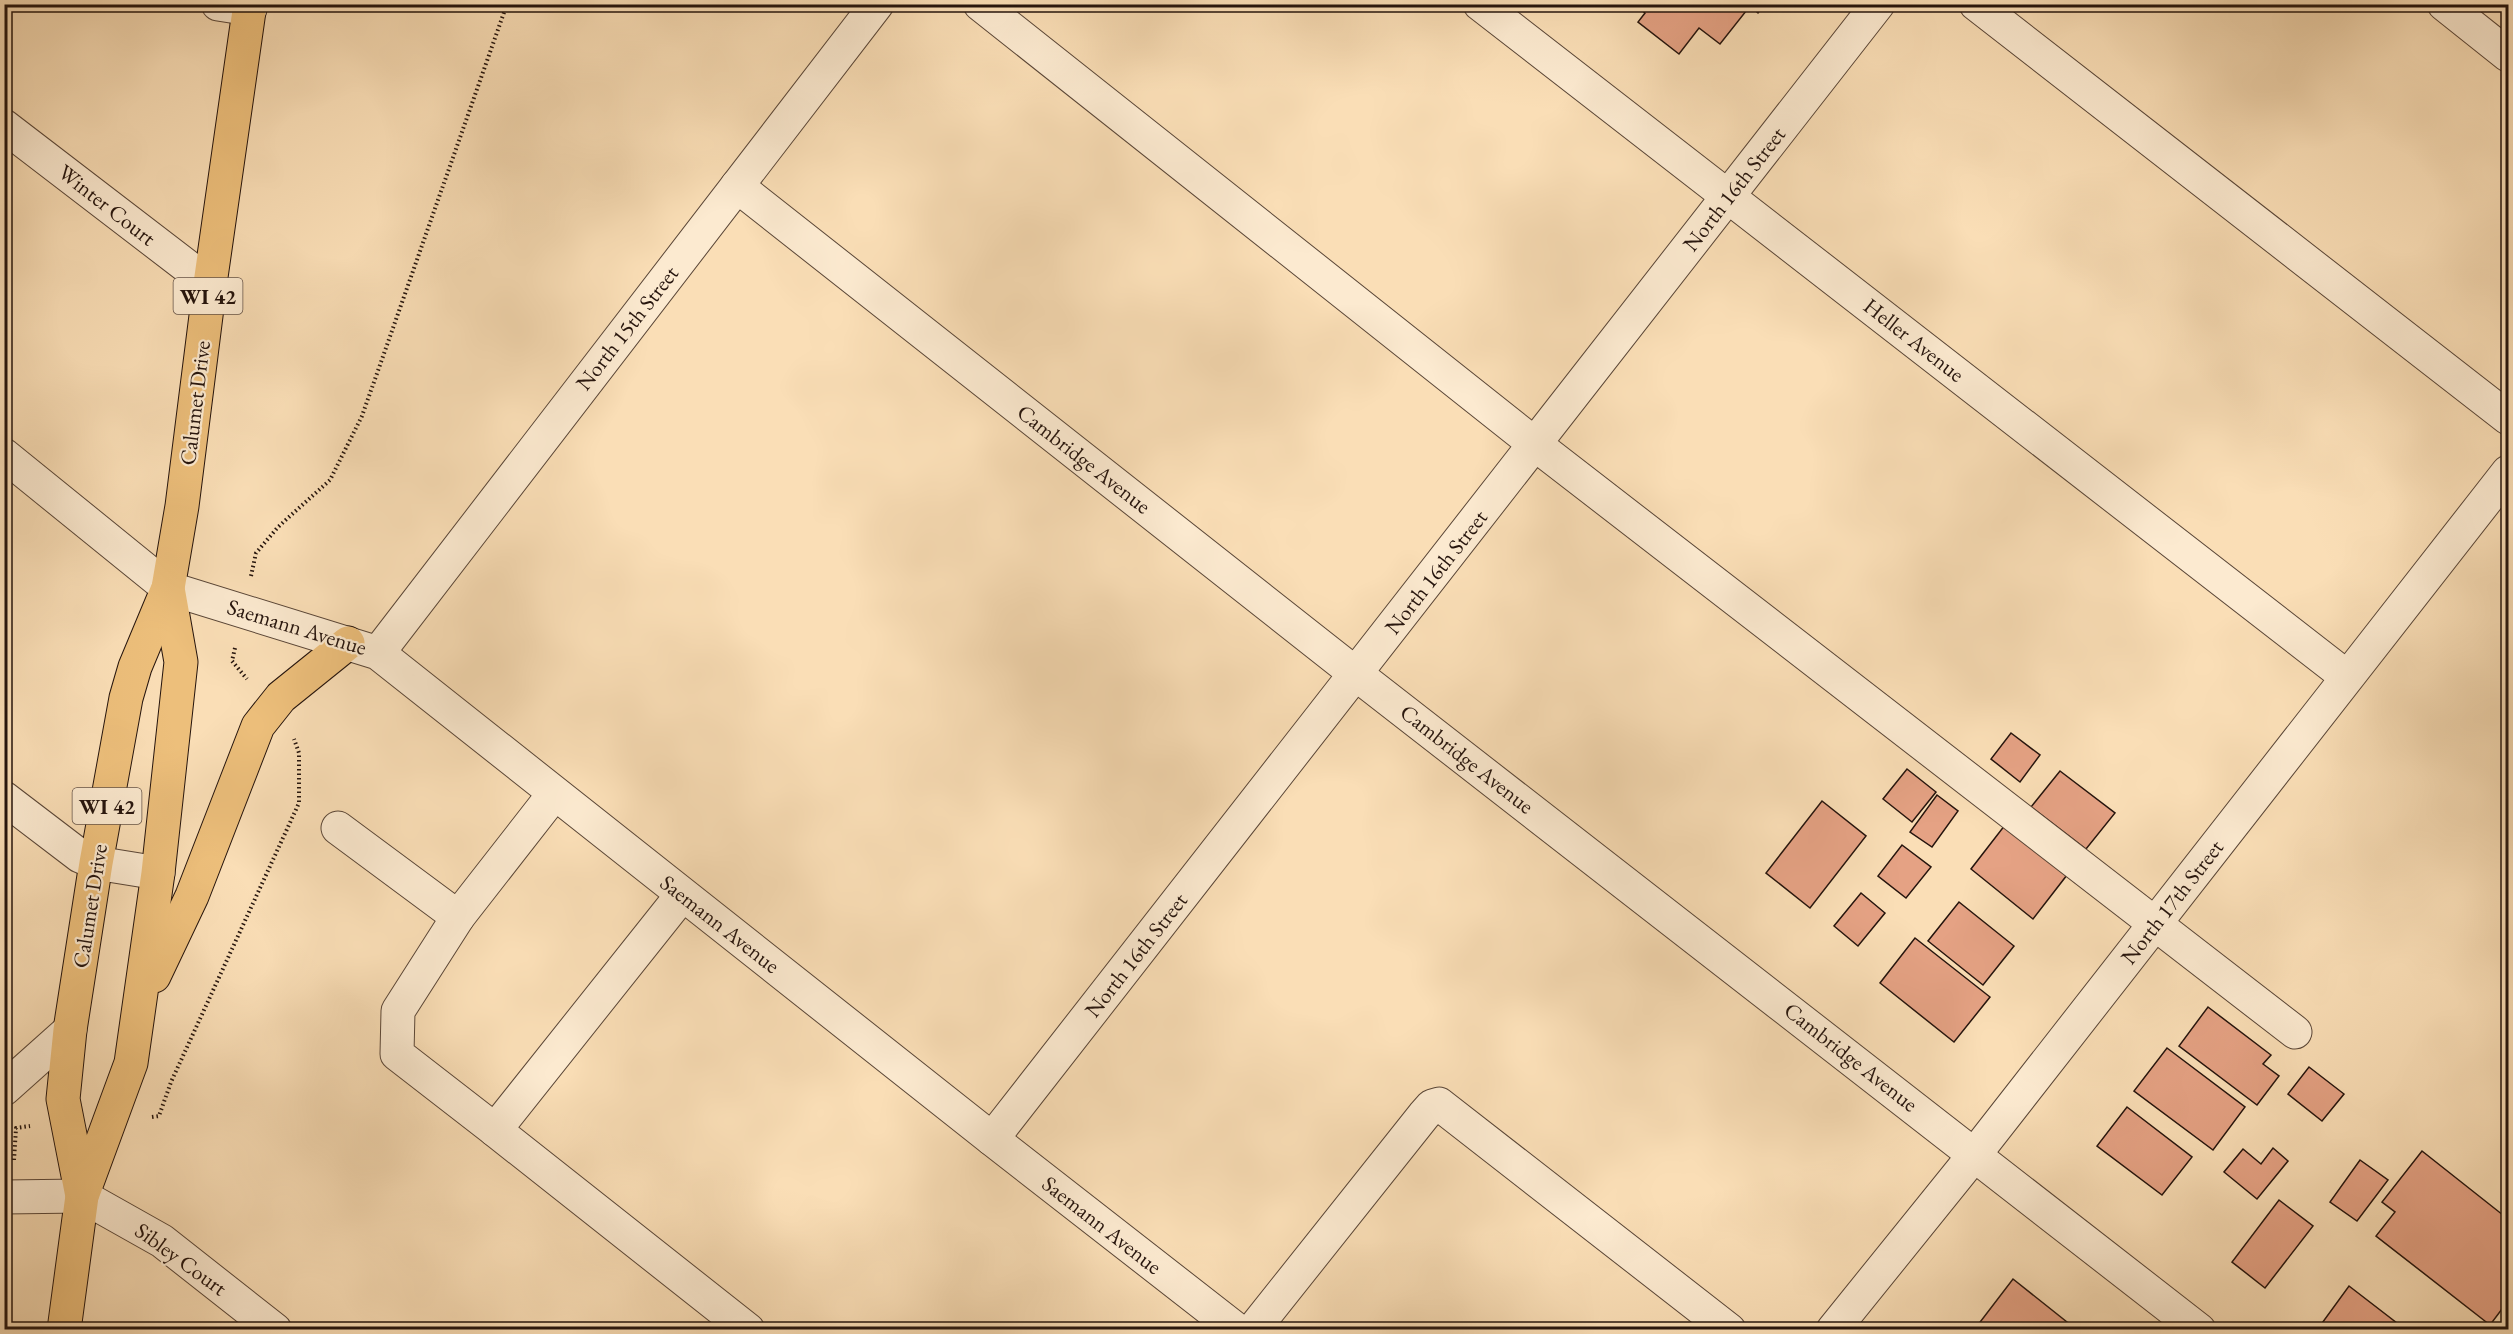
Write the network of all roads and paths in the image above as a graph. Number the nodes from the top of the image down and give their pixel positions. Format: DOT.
graph roads {
  1 [pos="218,4"];
  2 [pos="507,4"];
  3 [pos="877,4"];
  4 [pos="980,4"];
  5 [pos="1480,4"];
  6 [pos="1878,4"];
  7 [pos="1976,4"];
  8 [pos="2444,4"];
  9 [pos="250,7"];
  10 [pos="2508,55"];
  11 [pos="4,126"];
  12 [pos="737,186"];
  13 [pos="1728,196"];
  14 [pos="210,284"];
  15 [pos="2508,418"];
  16 [pos="1536,445"];
  17 [pos="4,455"];
  18 [pos="2508,472"];
  19 [pos="168,588"];
  20 [pos="244,611"];
  21 [pos="363,648"];
  22 [pos="1356,674"];
  23 [pos="2347,677"];
  24 [pos="253,685"];
  25 [pos="289,729"];
  26 [pos="554,794"];
  27 [pos="4,798"];
  28 [pos="338,828"];
  29 [pos="96,862"];
  30 [pos="158,873"];
  31 [pos="682,895"];
  32 [pos="458,917"];
  33 [pos="2155,924"];
  34 [pos="140,1005"];
  35 [pos="70,1030"];
  36 [pos="2295,1032"];
  37 [pos="4,1089"];
  38 [pos="159,1116"];
  39 [pos="495,1130"];
  40 [pos="992,1139"];
  41 [pos="1975,1154"];
  42 [pos="82,1196"];
  43 [pos="4,1197"];
  44 [pos="64,1329"];
  45 [pos="275,1329"];
  46 [pos="748,1329"];
  47 [pos="1237,1329"];
  48 [pos="1253,1329"];
  49 [pos="1729,1329"];
  50 [pos="1833,1329"];
  51 [pos="2199,1329"];
  1 -- 9 [label="street"];
  2 -- 20 [label="path"];
  3 -- 12 [label="street, North 15th Street"];
  4 -- 16 [label="street"];
  5 -- 13 [label="street, Heller Avenue"];
  6 -- 13 [label="street, North 16th Street"];
  7 -- 15 [label="street"];
  8 -- 10 [label="street"];
  9 -- 14 [label="main road, Calumet Drive / WI 42"];
  11 -- 14 [label="street, Winter Court"];
  12 -- 21 [label="street, North 15th Street"];
  12 -- 22 [label="street, Cambridge Avenue"];
  13 -- 16 [label="street, North 16th Street"];
  13 -- 23 [label="street, Heller Avenue"];
  14 -- 19 [label="main road, Calumet Drive / WI 42"];
  16 -- 22 [label="street, North 16th Street"];
  16 -- 33 [label="street"];
  17 -- 19 [label="street"];
  18 -- 23 [label="street, North 17th Street"];
  19 -- 20 [label="street, Saemann Avenue"];
  19 -- 29 [label="main road, Calumet Drive / WI 42"];
  19 -- 30 [label="main road, Calumet Drive / WI 42"];
  20 -- 21 [label="street, Saemann Avenue"];
  20 -- 24 [label="path"];
  21 -- 26 [label="street, Saemann Avenue"];
  21 -- 34 [label="main road"];
  22 -- 40 [label="street, North 16th Street"];
  22 -- 41 [label="street, Cambridge Avenue"];
  23 -- 33 [label="street, North 17th Street"];
  25 -- 38 [label="path"];
  26 -- 31 [label="street, Saemann Avenue"];
  26 -- 32 [label="street"];
  27 -- 29 [label="street"];
  28 -- 32 [label="street"];
  29 -- 30 [label="street"];
  29 -- 35 [label="main road, Calumet Drive / WI 42"];
  30 -- 34 [label="main road, Calumet Drive / WI 42"];
  31 -- 39 [label="street"];
  31 -- 40 [label="street, Saemann Avenue"];
  32 -- 39 [label="street"];
  33 -- 36 [label="street"];
  33 -- 41 [label="street, North 17th Street"];
  34 -- 42 [label="main road, Calumet Drive / WI 42"];
  35 -- 37 [label="street"];
  35 -- 42 [label="main road, Calumet Drive / WI 42"];
  39 -- 46 [label="street"];
  40 -- 47 [label="street, Saemann Avenue"];
  41 -- 50 [label="street, North 17th Street"];
  41 -- 51 [label="street, Cambridge Avenue"];
  42 -- 43 [label="street"];
  42 -- 44 [label="main road, Calumet Drive / WI 42"];
  42 -- 45 [label="street, Sibley Court"];
  48 -- 49 [label="street"];
}
